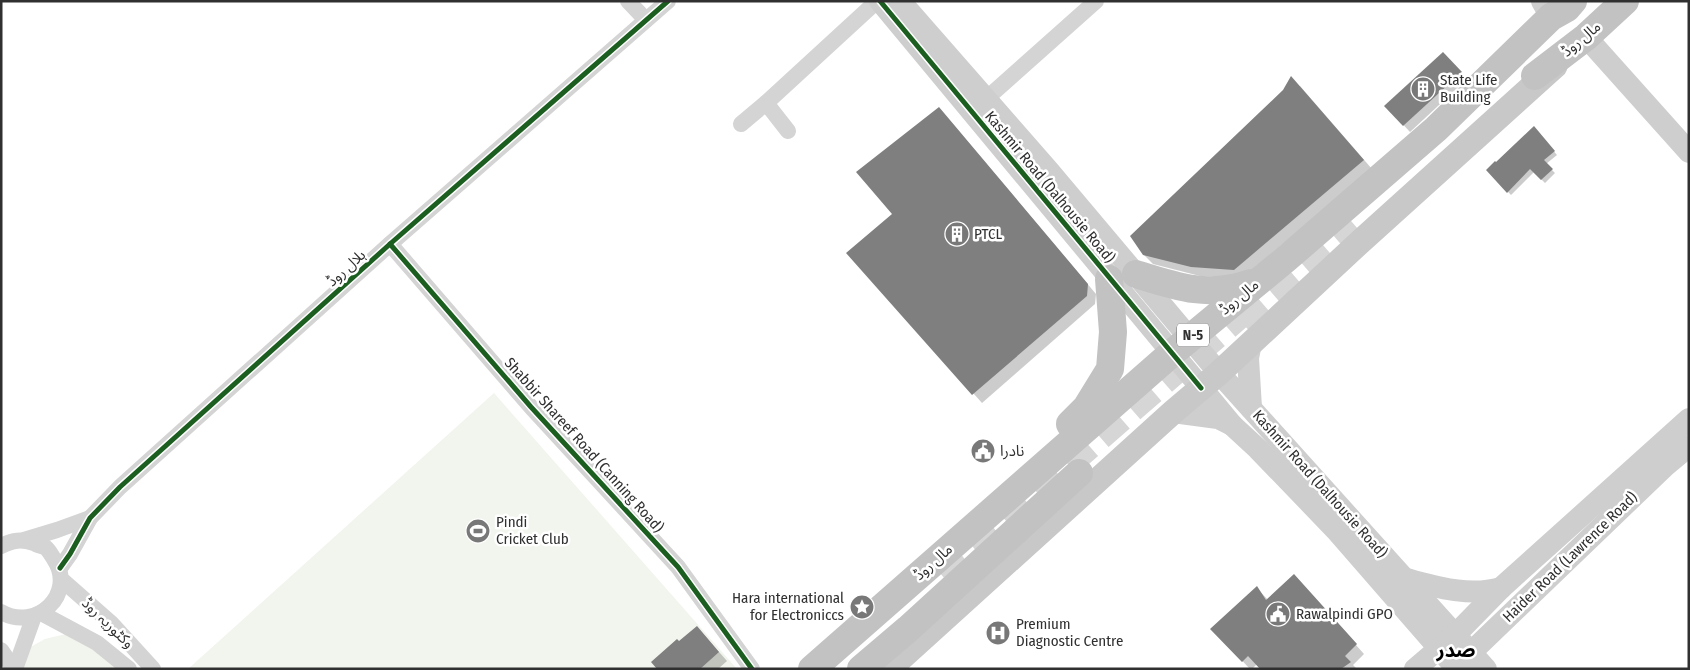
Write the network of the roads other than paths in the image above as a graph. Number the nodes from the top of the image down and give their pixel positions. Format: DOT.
graph roads {
  1 [pos="628,1"];
  2 [pos="668,1"];
  3 [pos="878,1"];
  4 [pos="900,1"];
  5 [pos="1096,1"];
  6 [pos="1624,1"];
  7 [pos="1559,6"];
  8 [pos="646,20"];
  9 [pos="1586,36"];
  10 [pos="986,99"];
  11 [pos="766,104"];
  12 [pos="741,124"];
  13 [pos="788,131"];
  14 [pos="1689,152"];
  15 [pos="390,244"];
  16 [pos="1136,274"];
  17 [pos="1110,278"];
  18 [pos="1260,280"];
  19 [pos="1251,343"];
  20 [pos="1181,345"];
  21 [pos="1210,381"];
  22 [pos="1251,408"];
  23 [pos="1173,412"];
  24 [pos="1689,419"];
  25 [pos="1232,425"];
  26 [pos="1689,446"];
  27 [pos="1079,473"];
  28 [pos="1021,483"];
  29 [pos="90,518"];
  30 [pos="9,541"];
  31 [pos="61,573"];
  32 [pos="1406,579"];
  33 [pos="1501,588"];
  34 [pos="1,612"];
  35 [pos="38,615"];
  36 [pos="1447,641"];
  37 [pos="1,650"];
  38 [pos="1459,664"];
  39 [pos="14,669"];
  40 [pos="129,669"];
  41 [pos="153,669"];
  42 [pos="752,669"];
  43 [pos="812,669"];
  44 [pos="861,669"];
  45 [pos="890,669"];
  46 [pos="1415,669"];
  47 [pos="1486,669"];
  1 -- 8 [label="street"];
  2 -- 8 [label="street, ہلال روڈ"];
  3 -- 11 [label="street"];
  3 -- 17 [label="street, Kashmir Road (Dalhousie Road)"];
  4 -- 10 [label="street, Kashmir Road (Dalhousie Road)"];
  5 -- 10 [label="street"];
  6 -- 9 [label="highway, مال روڈ"];
  7 -- 9 [label="highway, مال روڈ"];
  7 -- 18 [label="highway, مال روڈ / N-5"];
  8 -- 15 [label="street, ہلال روڈ"];
  9 -- 14 [label="street"];
  9 -- 19 [label="main road"];
  10 -- 16 [label="street, Kashmir Road (Dalhousie Road)"];
  11 -- 12 [label="street"];
  11 -- 13 [label="street"];
  15 -- 29 [label="street, ہلال روڈ"];
  15 -- 42 [label="street, Shabbir Shareef Road (Canning Road)"];
  16 -- 18 [label="highway"];
  16 -- 20 [label="street, Kashmir Road (Dalhousie Road)"];
  17 -- 20 [label="street, Kashmir Road (Dalhousie Road)"];
  17 -- 28 [label="highway"];
  18 -- 20 [label="highway, مال روڈ / N-5"];
  19 -- 21 [label="main road"];
  19 -- 22 [label="street"];
  20 -- 21 [label="street, Kashmir Road (Dalhousie Road)"];
  20 -- 28 [label="highway, مال روڈ / N-5"];
  21 -- 22 [label="street, Kashmir Road (Dalhousie Road)"];
  21 -- 23 [label="main road"];
  21 -- 25 [label="street, Kashmir Road (Dalhousie Road)"];
  22 -- 32 [label="street, Kashmir Road (Dalhousie Road)"];
  23 -- 25 [label="street"];
  23 -- 45 [label="main road"];
  24 -- 33 [label="street"];
  25 -- 36 [label="street, Kashmir Road (Dalhousie Road)"];
  26 -- 38 [label="street, Haider Road (Lawrence Road)"];
  27 -- 44 [label="highway"];
  28 -- 43 [label="highway, مال روڈ / N-5"];
  29 -- 30 [label="street, ہلال روڈ"];
  29 -- 31 [label="street, ہلال روڈ"];
  30 -- 31 [label="street, وکٹوریہ روڈ"];
  31 -- 35 [label="street, ہلال روڈ"];
  31 -- 41 [label="street, وکٹوریہ روڈ"];
  32 -- 33 [label="street"];
  32 -- 36 [label="street, Kashmir Road (Dalhousie Road)"];
  33 -- 36 [label="street"];
  34 -- 35 [label="street"];
  35 -- 39 [label="street"];
  35 -- 40 [label="street, وکٹوریہ روڈ"];
  36 -- 38 [label="street, Kashmir Road (Dalhousie Road)"];
  36 -- 46 [label="street"];
  37 -- 39 [label="street"];
  38 -- 47 [label="street, Kashmir Road (Dalhousie Road)"];
}
